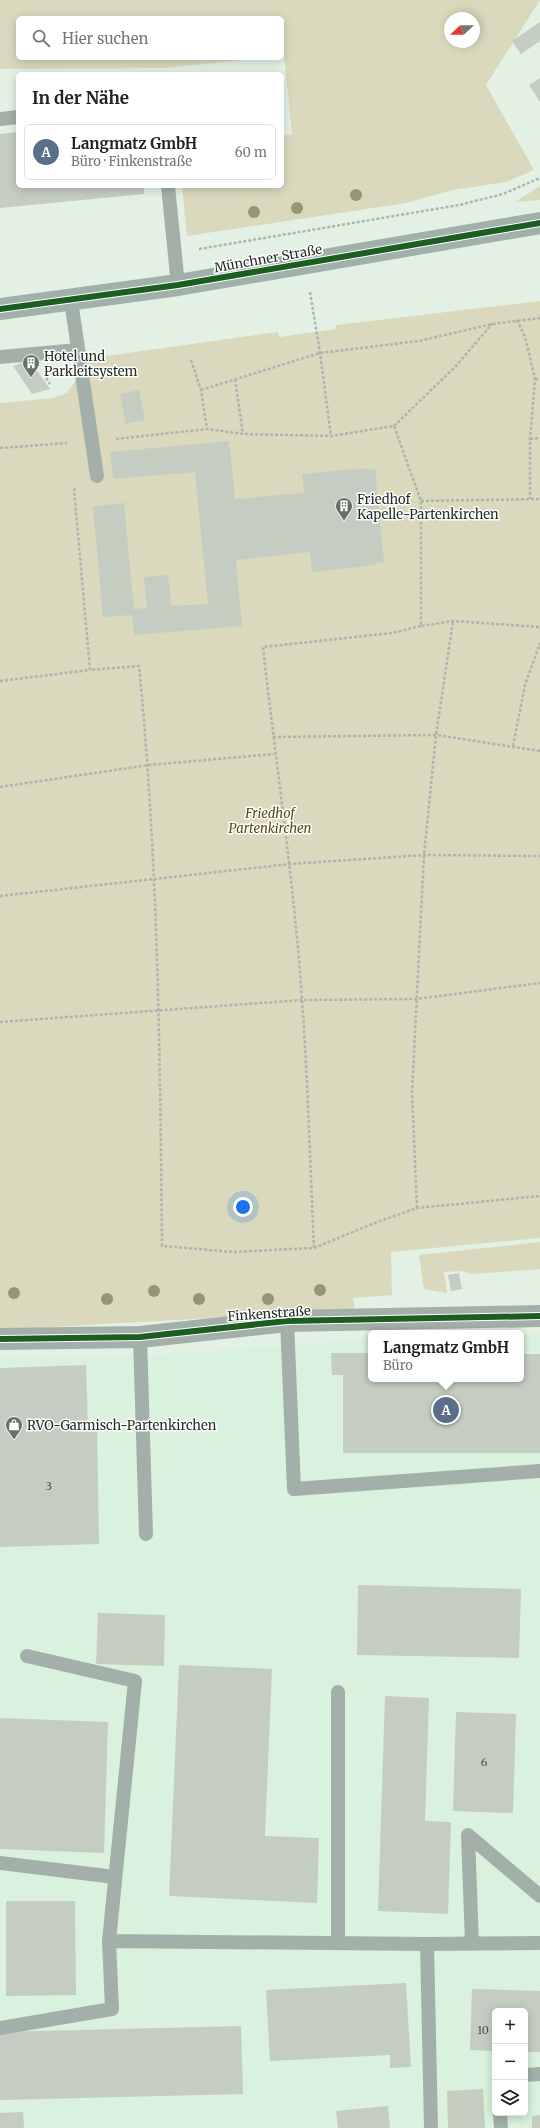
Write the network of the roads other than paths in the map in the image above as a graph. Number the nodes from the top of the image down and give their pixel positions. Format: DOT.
graph roads {
  1 [pos="16,117"];
  2 [pos="0,119"];
  3 [pos="168,188"];
  4 [pos="540,223"];
  5 [pos="178,285"];
  6 [pos="71,301"];
  7 [pos="0,309"];
  8 [pos="78,350"];
  9 [pos="0,357"];
  10 [pos="97,476"];
  11 [pos="540,1316"];
  12 [pos="287,1321"];
  13 [pos="140,1337"];
  14 [pos="0,1339"];
  15 [pos="540,1471"];
  16 [pos="146,1534"];
  17 [pos="27,1656"];
  18 [pos="338,1692"];
  19 [pos="0,1863"];
  20 [pos="115,1877"];
  21 [pos="540,1896"];
  22 [pos="109,1941"];
  23 [pos="338,1943"];
  24 [pos="540,1943"];
  25 [pos="427,1944"];
  26 [pos="472,1944"];
  27 [pos="0,2028"];
  28 [pos="540,2074"];
  29 [pos="528,2075"];
  30 [pos="500,2116"];
  31 [pos="431,2128"];
  32 [pos="500,2128"];
  1 -- 2 [label="lane"];
  3 -- 5 [label="lane"];
  4 -- 5 [label="main road, Münchner Straße"];
  5 -- 6 [label="main road, Münchner Straße"];
  6 -- 7 [label="main road, Münchner Straße"];
  6 -- 8 [label="lane"];
  8 -- 9 [label="lane"];
  8 -- 10 [label="lane"];
  11 -- 12 [label="street, Finkenstraße"];
  12 -- 13 [label="street, Finkenstraße"];
  12 -- 15 [label="lane"];
  13 -- 14 [label="street, Finkenstraße"];
  13 -- 16 [label="lane"];
  17 -- 20 [label="lane"];
  18 -- 23 [label="lane"];
  19 -- 20 [label="lane"];
  20 -- 22 [label="lane"];
  21 -- 26 [label="lane"];
  22 -- 23 [label="lane"];
  22 -- 27 [label="lane"];
  23 -- 25 [label="lane"];
  24 -- 26 [label="lane"];
  25 -- 26 [label="lane"];
  25 -- 31 [label="lane"];
  28 -- 29 [label="lane"];
  30 -- 32 [label="lane"];
}
